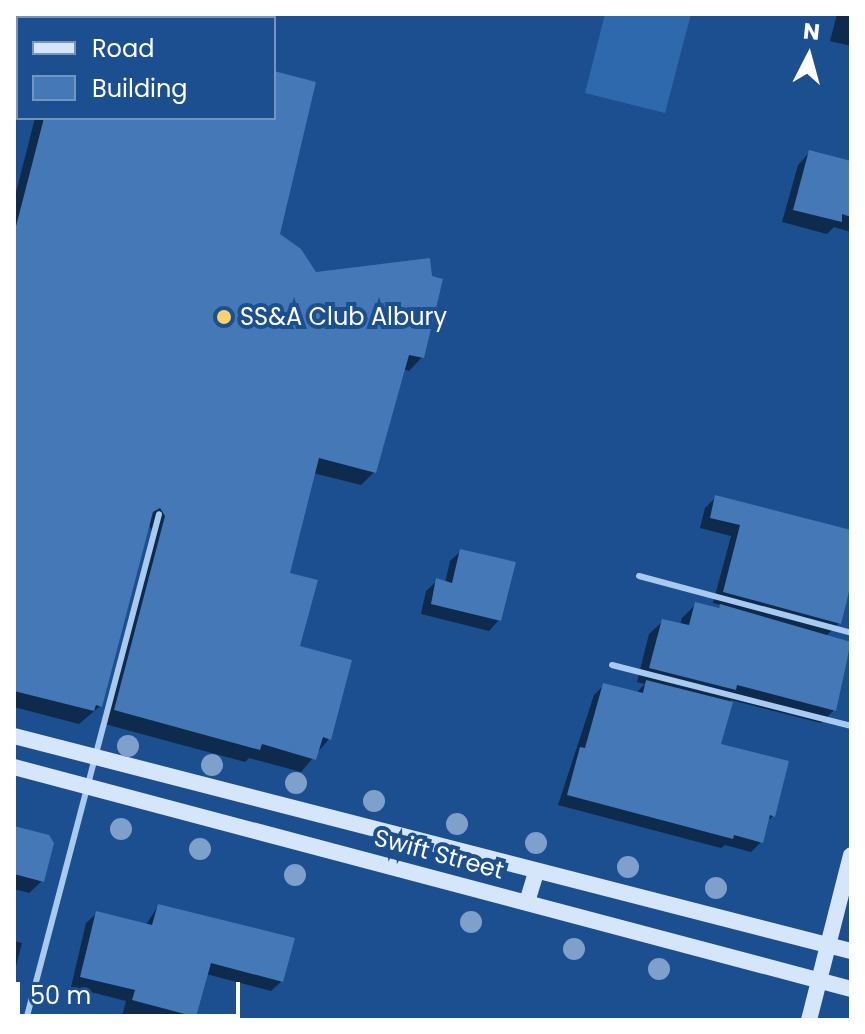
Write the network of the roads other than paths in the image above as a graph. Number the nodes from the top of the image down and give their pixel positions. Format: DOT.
graph roads {
  1 [pos="159,514"];
  2 [pos="639,576"];
  3 [pos="851,633"];
  4 [pos="612,665"];
  5 [pos="851,726"];
  6 [pos="14,736"];
  7 [pos="96,755"];
  8 [pos="14,767"];
  9 [pos="88,789"];
  10 [pos="851,855"];
  11 [pos="536,872"];
  12 [pos="527,902"];
  13 [pos="828,944"];
  14 [pos="851,951"];
  15 [pos="819,981"];
  16 [pos="851,989"];
  17 [pos="26,1020"];
  18 [pos="809,1020"];
  1 -- 7 [label="lane"];
  2 -- 3 [label="lane"];
  4 -- 5 [label="lane"];
  6 -- 7 [label="street, Swift Street"];
  7 -- 9 [label="lane"];
  7 -- 11 [label="street, Swift Street"];
  8 -- 9 [label="street, Swift Street"];
  9 -- 12 [label="street, Swift Street"];
  9 -- 17 [label="lane"];
  10 -- 13 [label="street"];
  11 -- 12 [label="street"];
  11 -- 13 [label="street, Swift Street"];
  12 -- 15 [label="street, Swift Street"];
  13 -- 14 [label="street, Swift Street"];
  13 -- 15 [label="street"];
  15 -- 16 [label="street, Swift Street"];
  15 -- 18 [label="street"];
}
